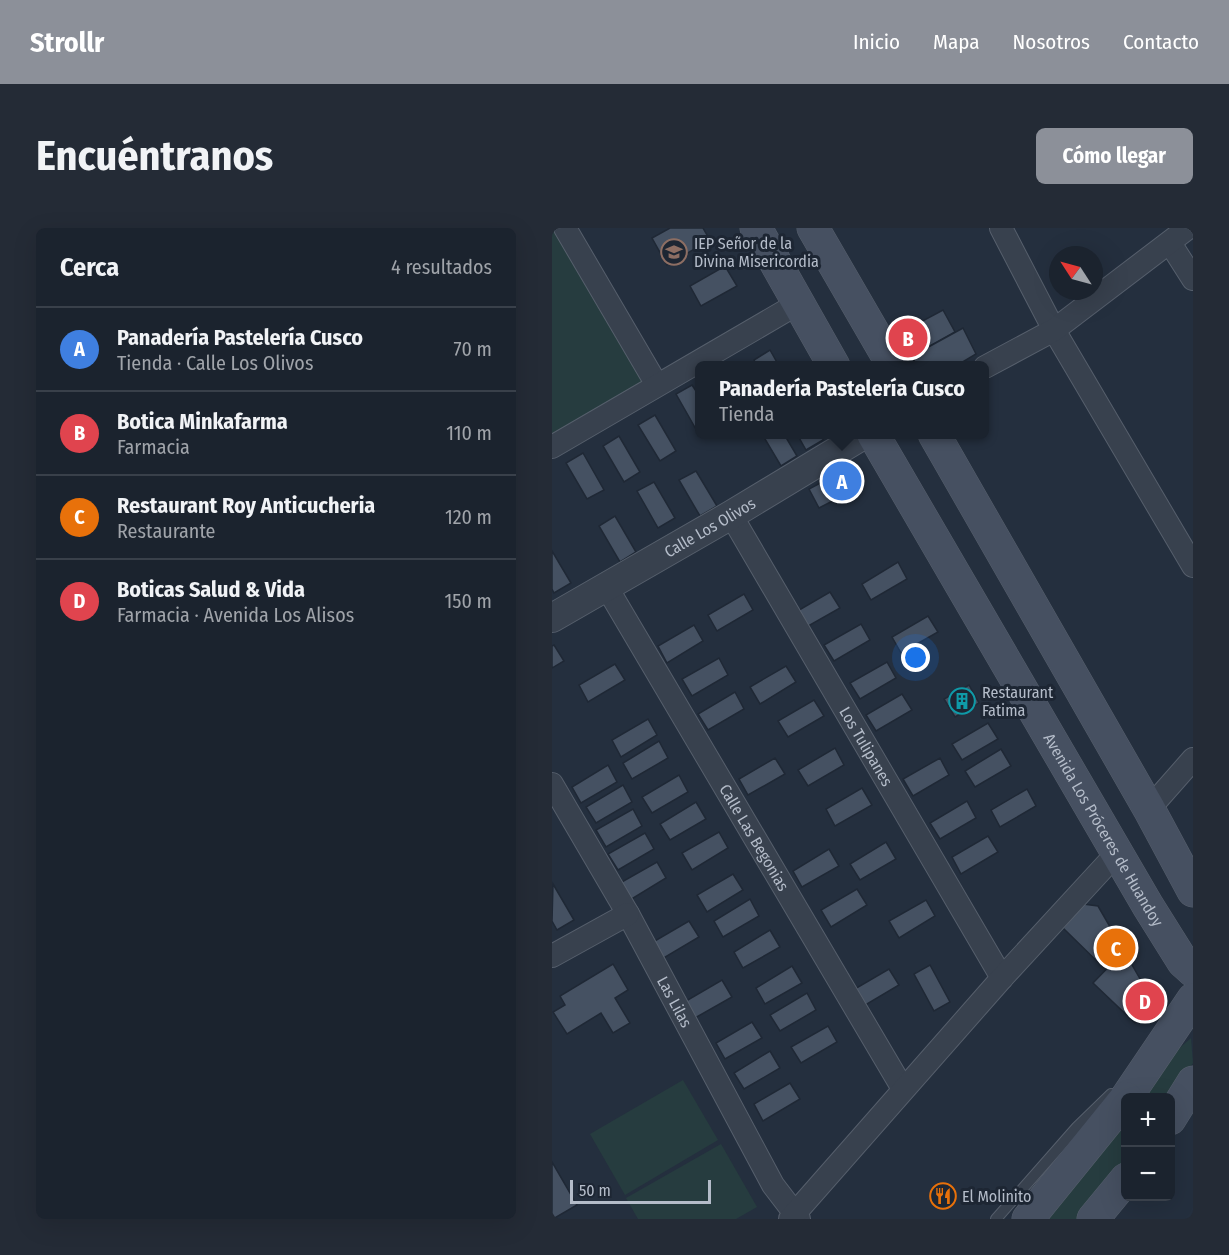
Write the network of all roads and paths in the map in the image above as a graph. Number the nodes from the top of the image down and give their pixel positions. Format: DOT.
graph roads {
  1 [pos="565,228"];
  2 [pos="756,228"];
  3 [pos="813,228"];
  4 [pos="1001,228"];
  5 [pos="1188,228"];
  6 [pos="1170,243"];
  7 [pos="1193,279"];
  8 [pos="799,303"];
  9 [pos="1054,330"];
  10 [pos="700,361"];
  11 [pos="831,361"];
  12 [pos="890,361"];
  13 [pos="695,364"];
  14 [pos="989,364"];
  15 [pos="657,386"];
  16 [pos="858,439"];
  17 [pos="875,439"];
  18 [pos="936,439"];
  19 [pos="552,447"];
  20 [pos="731,515"];
  21 [pos="1193,566"];
  22 [pos="606,586"];
  23 [pos="552,618"];
  24 [pos="1193,759"];
  25 [pos="553,787"];
  26 [pos="1149,808"];
  27 [pos="1117,853"];
  28 [pos="1193,891"];
  29 [pos="628,914"];
  30 [pos="552,956"];
  31 [pos="1193,971"];
  32 [pos="1002,978"];
  33 [pos="1193,999"];
  34 [pos="1161,1046"];
  35 [pos="1193,1082"];
  36 [pos="903,1089"];
  37 [pos="1129,1093"];
  38 [pos="1121,1104"];
  39 [pos="1175,1111"];
  40 [pos="1121,1184"];
  41 [pos="794,1217"];
  42 [pos="996,1219"];
  43 [pos="1028,1219"];
  44 [pos="1093,1219"];
  1 -- 15 [label="street"];
  2 -- 8 [label="main road"];
  3 -- 12 [label="main road"];
  4 -- 9 [label="street"];
  5 -- 6 [label="street"];
  6 -- 7 [label="street"];
  6 -- 9 [label="street"];
  8 -- 10 [label="street"];
  8 -- 11 [label="main road"];
  9 -- 14 [label="street"];
  9 -- 21 [label="street"];
  13 -- 15 [label="street"];
  15 -- 19 [label="street"];
  16 -- 20 [label="street, Calle Los Olivos"];
  17 -- 27 [label="main road, Avenida Los Próceres de Huandoy"];
  18 -- 26 [label="main road"];
  20 -- 22 [label="street, Calle Los Olivos"];
  20 -- 32 [label="street, Los Tulipanes"];
  22 -- 23 [label="street, Calle Los Olivos"];
  22 -- 36 [label="street, Calle Las Begonias"];
  24 -- 26 [label="street"];
  25 -- 29 [label="street, Las Lilas"];
  26 -- 28 [label="main road"];
  27 -- 31 [label="main road, Avenida Los Próceres de Huandoy"];
  27 -- 32 [label="street"];
  29 -- 30 [label="street"];
  29 -- 41 [label="street, Las Lilas"];
  32 -- 36 [label="street"];
  33 -- 34 [label="main road"];
  34 -- 37 [label="main road"];
  34 -- 42 [label="lane"];
  35 -- 39 [label="main road"];
  36 -- 41 [label="street"];
  38 -- 43 [label="main road"];
  40 -- 44 [label="main road"];
}
